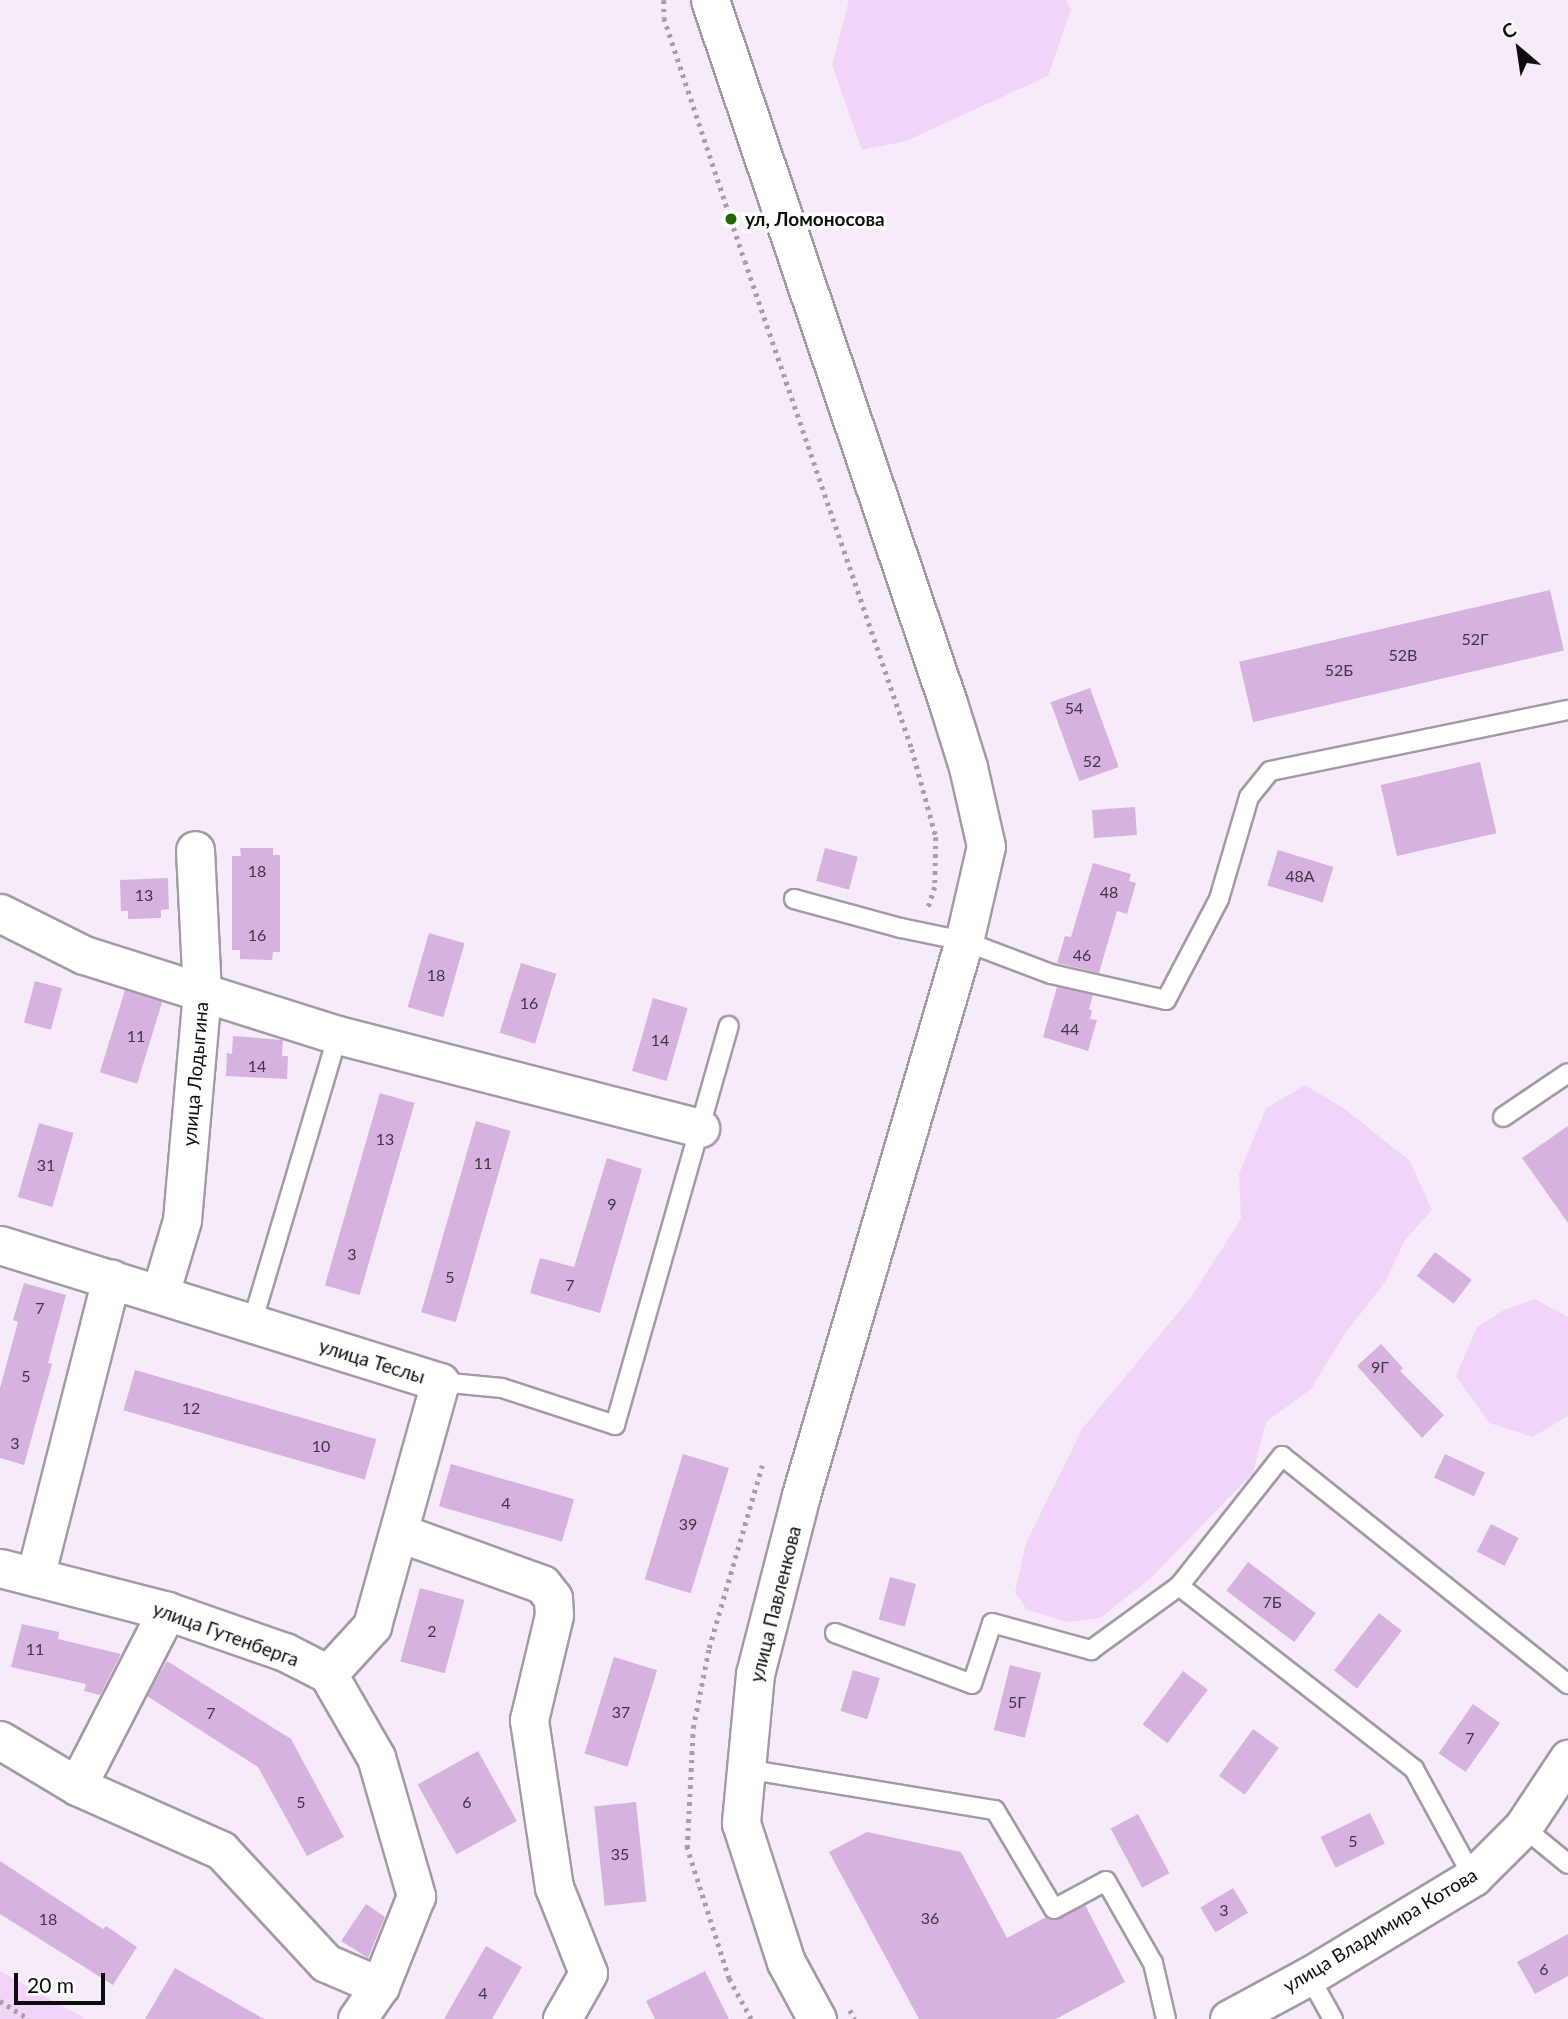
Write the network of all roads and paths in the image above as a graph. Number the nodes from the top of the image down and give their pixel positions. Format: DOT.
graph roads {
  1 [pos="664,0"];
  2 [pos="710,0"];
  3 [pos="1568,710"];
  4 [pos="195,850"];
  5 [pos="793,899"];
  6 [pos="0,914"];
  7 [pos="920,932"];
  8 [pos="964,941"];
  9 [pos="202,993"];
  10 [pos="729,1026"];
  11 [pos="338,1035"];
  12 [pos="1568,1073"];
  13 [pos="1503,1117"];
  14 [pos="700,1128"];
  15 [pos="0,1245"];
  16 [pos="111,1279"];
  17 [pos="160,1294"];
  18 [pos="252,1323"];
  19 [pos="440,1382"];
  20 [pos="400,1533"];
  21 [pos="0,1568"];
  22 [pos="35,1577"];
  23 [pos="1179,1586"];
  24 [pos="167,1611"];
  25 [pos="835,1633"];
  26 [pos="328,1674"];
  27 [pos="1568,1684"];
  28 [pos="0,1740"];
  29 [pos="1568,1759"];
  30 [pos="746,1769"];
  31 [pos="77,1786"];
  32 [pos="1523,1827"];
  33 [pos="1568,1864"];
  34 [pos="1473,1878"];
  35 [pos="1309,1976"];
  36 [pos="380,1986"];
  37 [pos="0,2000"];
  38 [pos="29,2019"];
  39 [pos="357,2019"];
  40 [pos="562,2019"];
  41 [pos="817,2019"];
  42 [pos="1166,2019"];
  43 [pos="1230,2019"];
  44 [pos="1333,2019"];
  1 -- 7 [label="path"];
  2 -- 8 [label="street, улица Павленкова"];
  3 -- 8 [label="lane"];
  4 -- 9 [label="street, улица Лодыгина"];
  5 -- 7 [label="lane"];
  6 -- 9 [label="street"];
  7 -- 8 [label="lane"];
  8 -- 30 [label="street, улица Павленкова"];
  9 -- 11 [label="street"];
  9 -- 17 [label="street, улица Лодыгина"];
  10 -- 14 [label="lane"];
  11 -- 14 [label="street"];
  11 -- 18 [label="lane"];
  12 -- 13 [label="lane"];
  14 -- 19 [label="lane"];
  15 -- 16 [label="street, улица Теслы"];
  16 -- 17 [label="street, улица Теслы"];
  16 -- 22 [label="street"];
  17 -- 18 [label="street, улица Теслы"];
  18 -- 19 [label="street, улица Теслы"];
  19 -- 20 [label="street, улица Теслы"];
  20 -- 26 [label="street, улица Теслы"];
  20 -- 40 [label="street"];
  21 -- 22 [label="street, улица Гутенберга"];
  22 -- 24 [label="street, улица Гутенберга"];
  23 -- 25 [label="lane"];
  23 -- 27 [label="lane"];
  23 -- 34 [label="lane"];
  24 -- 26 [label="street, улица Гутенберга"];
  24 -- 31 [label="street"];
  26 -- 36 [label="street"];
  28 -- 31 [label="street"];
  29 -- 32 [label="street, улица Владимира Котова"];
  30 -- 41 [label="street, улица Павленкова"];
  30 -- 42 [label="lane"];
  31 -- 36 [label="street"];
  32 -- 33 [label="lane"];
  32 -- 34 [label="street, улица Владимира Котова"];
  34 -- 35 [label="street, улица Владимира Котова"];
  35 -- 43 [label="street, улица Владимира Котова"];
  35 -- 44 [label="lane"];
  36 -- 39 [label="street"];
  37 -- 38 [label="path"];
}
